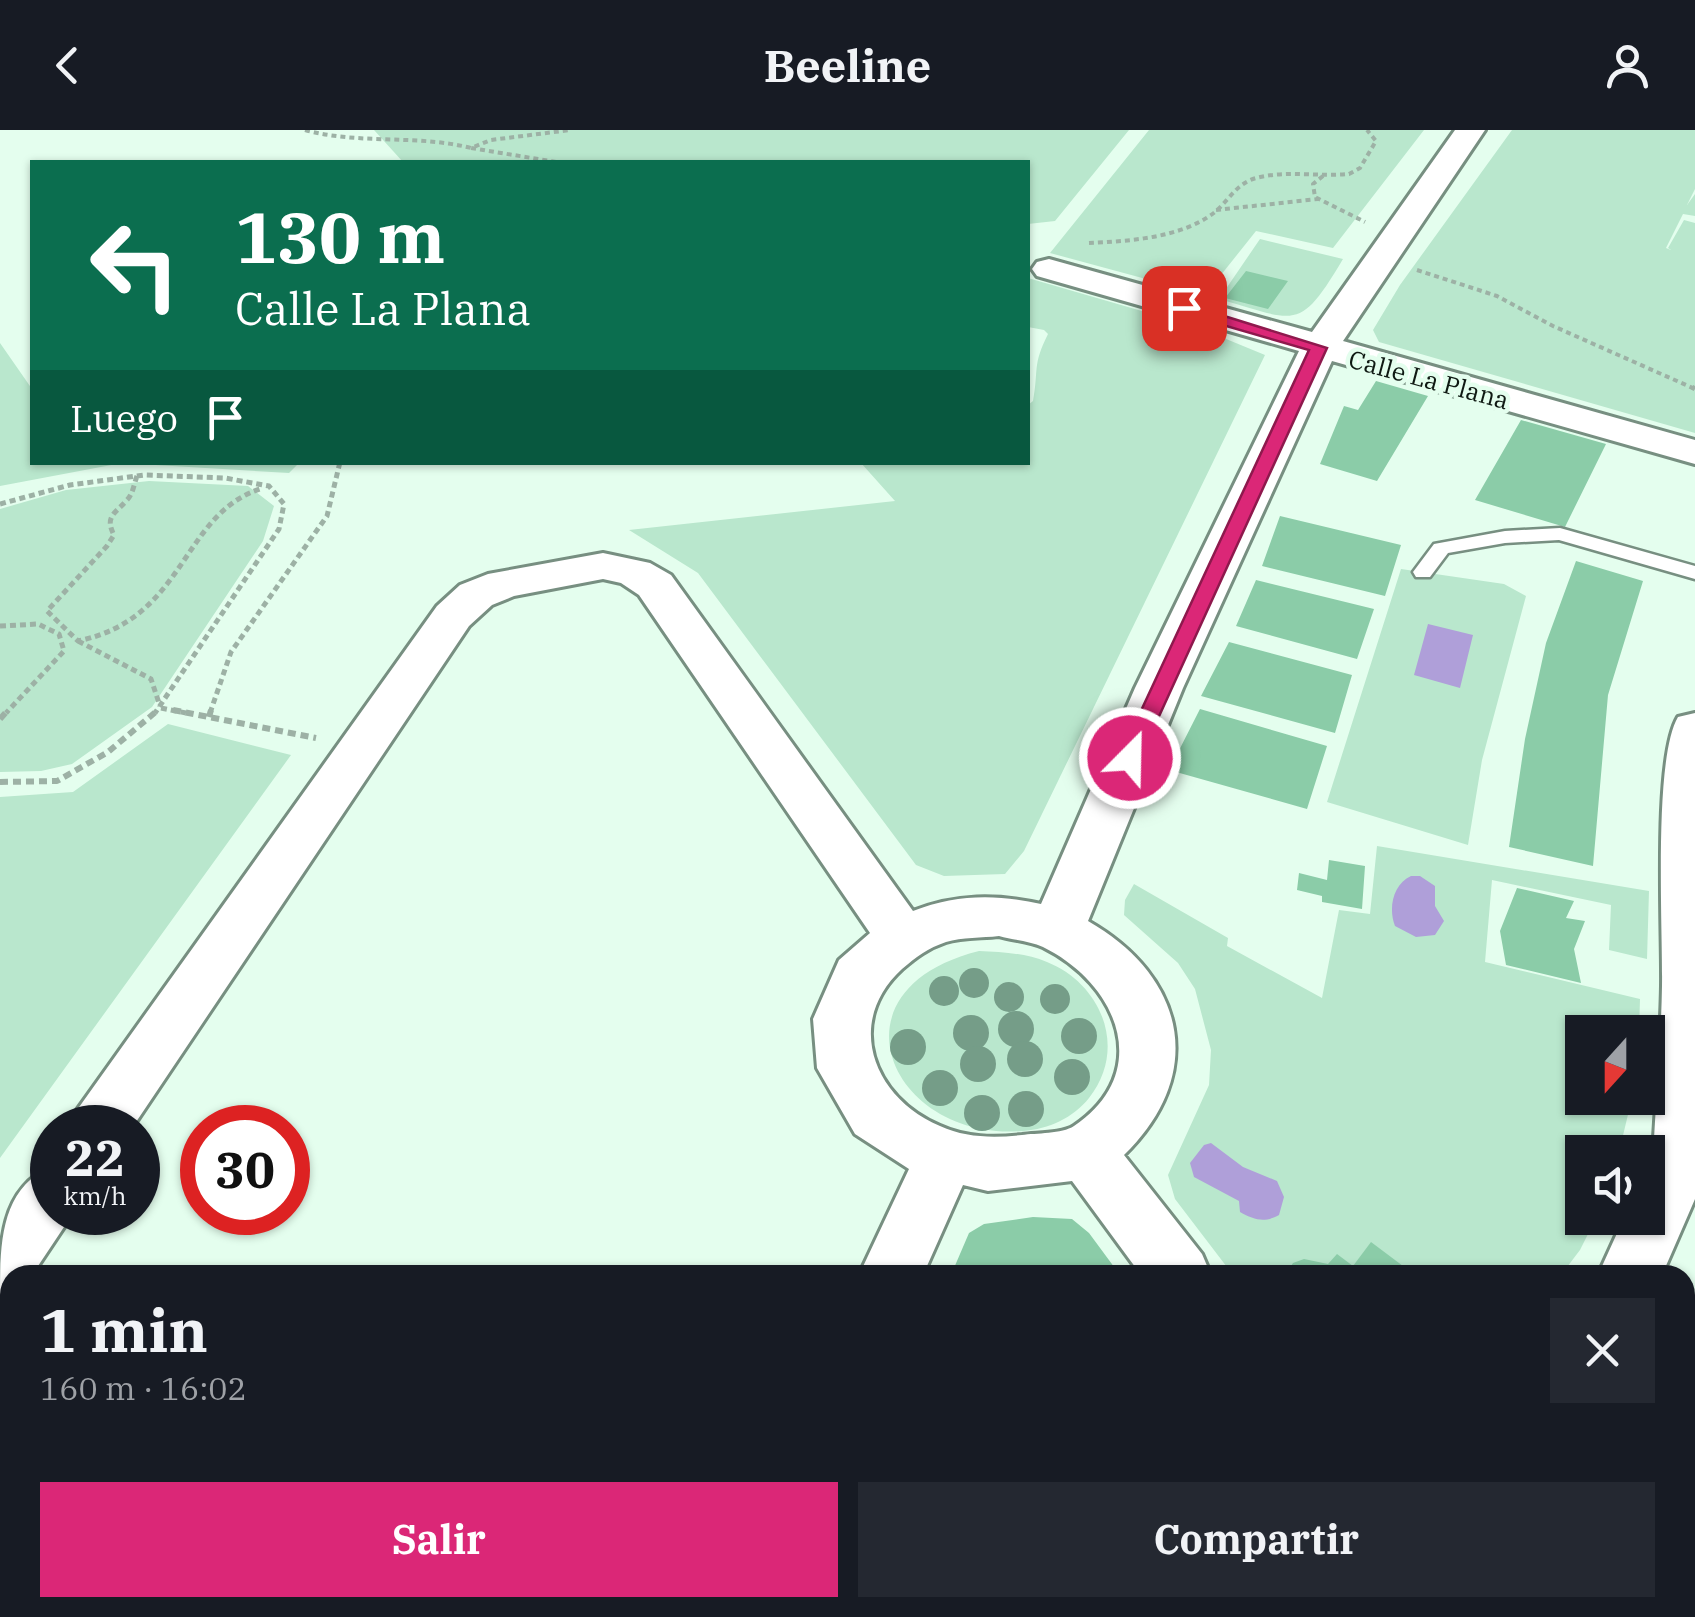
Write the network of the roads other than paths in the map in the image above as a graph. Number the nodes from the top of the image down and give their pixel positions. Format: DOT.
graph roads {
  1 [pos="1470,130"];
  2 [pos="1049,269"];
  3 [pos="1318,348"];
  4 [pos="1695,452"];
  5 [pos="1424,572"];
  6 [pos="1695,573"];
  7 [pos="1695,729"];
  8 [pos="1057,930"];
  9 [pos="902,937"];
  10 [pos="114,1105"];
  11 [pos="1087,1153"];
  12 [pos="946,1154"];
  13 [pos="30,1225"];
  14 [pos="2,1265"];
  15 [pos="896,1265"];
  16 [pos="1171,1265"];
  17 [pos="1634,1265"];
  1 -- 3 [label="street"];
  2 -- 3 [label="street, Calle La Plana"];
  3 -- 4 [label="street, Calle La Plana"];
  3 -- 8 [label="street"];
  5 -- 6 [label="lane"];
  7 -- 17 [label="street"];
  8 -- 9 [label="street"];
  8 -- 11 [label="street"];
  9 -- 10 [label="street"];
  9 -- 12 [label="street"];
  11 -- 12 [label="street"];
  11 -- 16 [label="street"];
  12 -- 15 [label="street"];
  13 -- 14 [label="street"];
}
